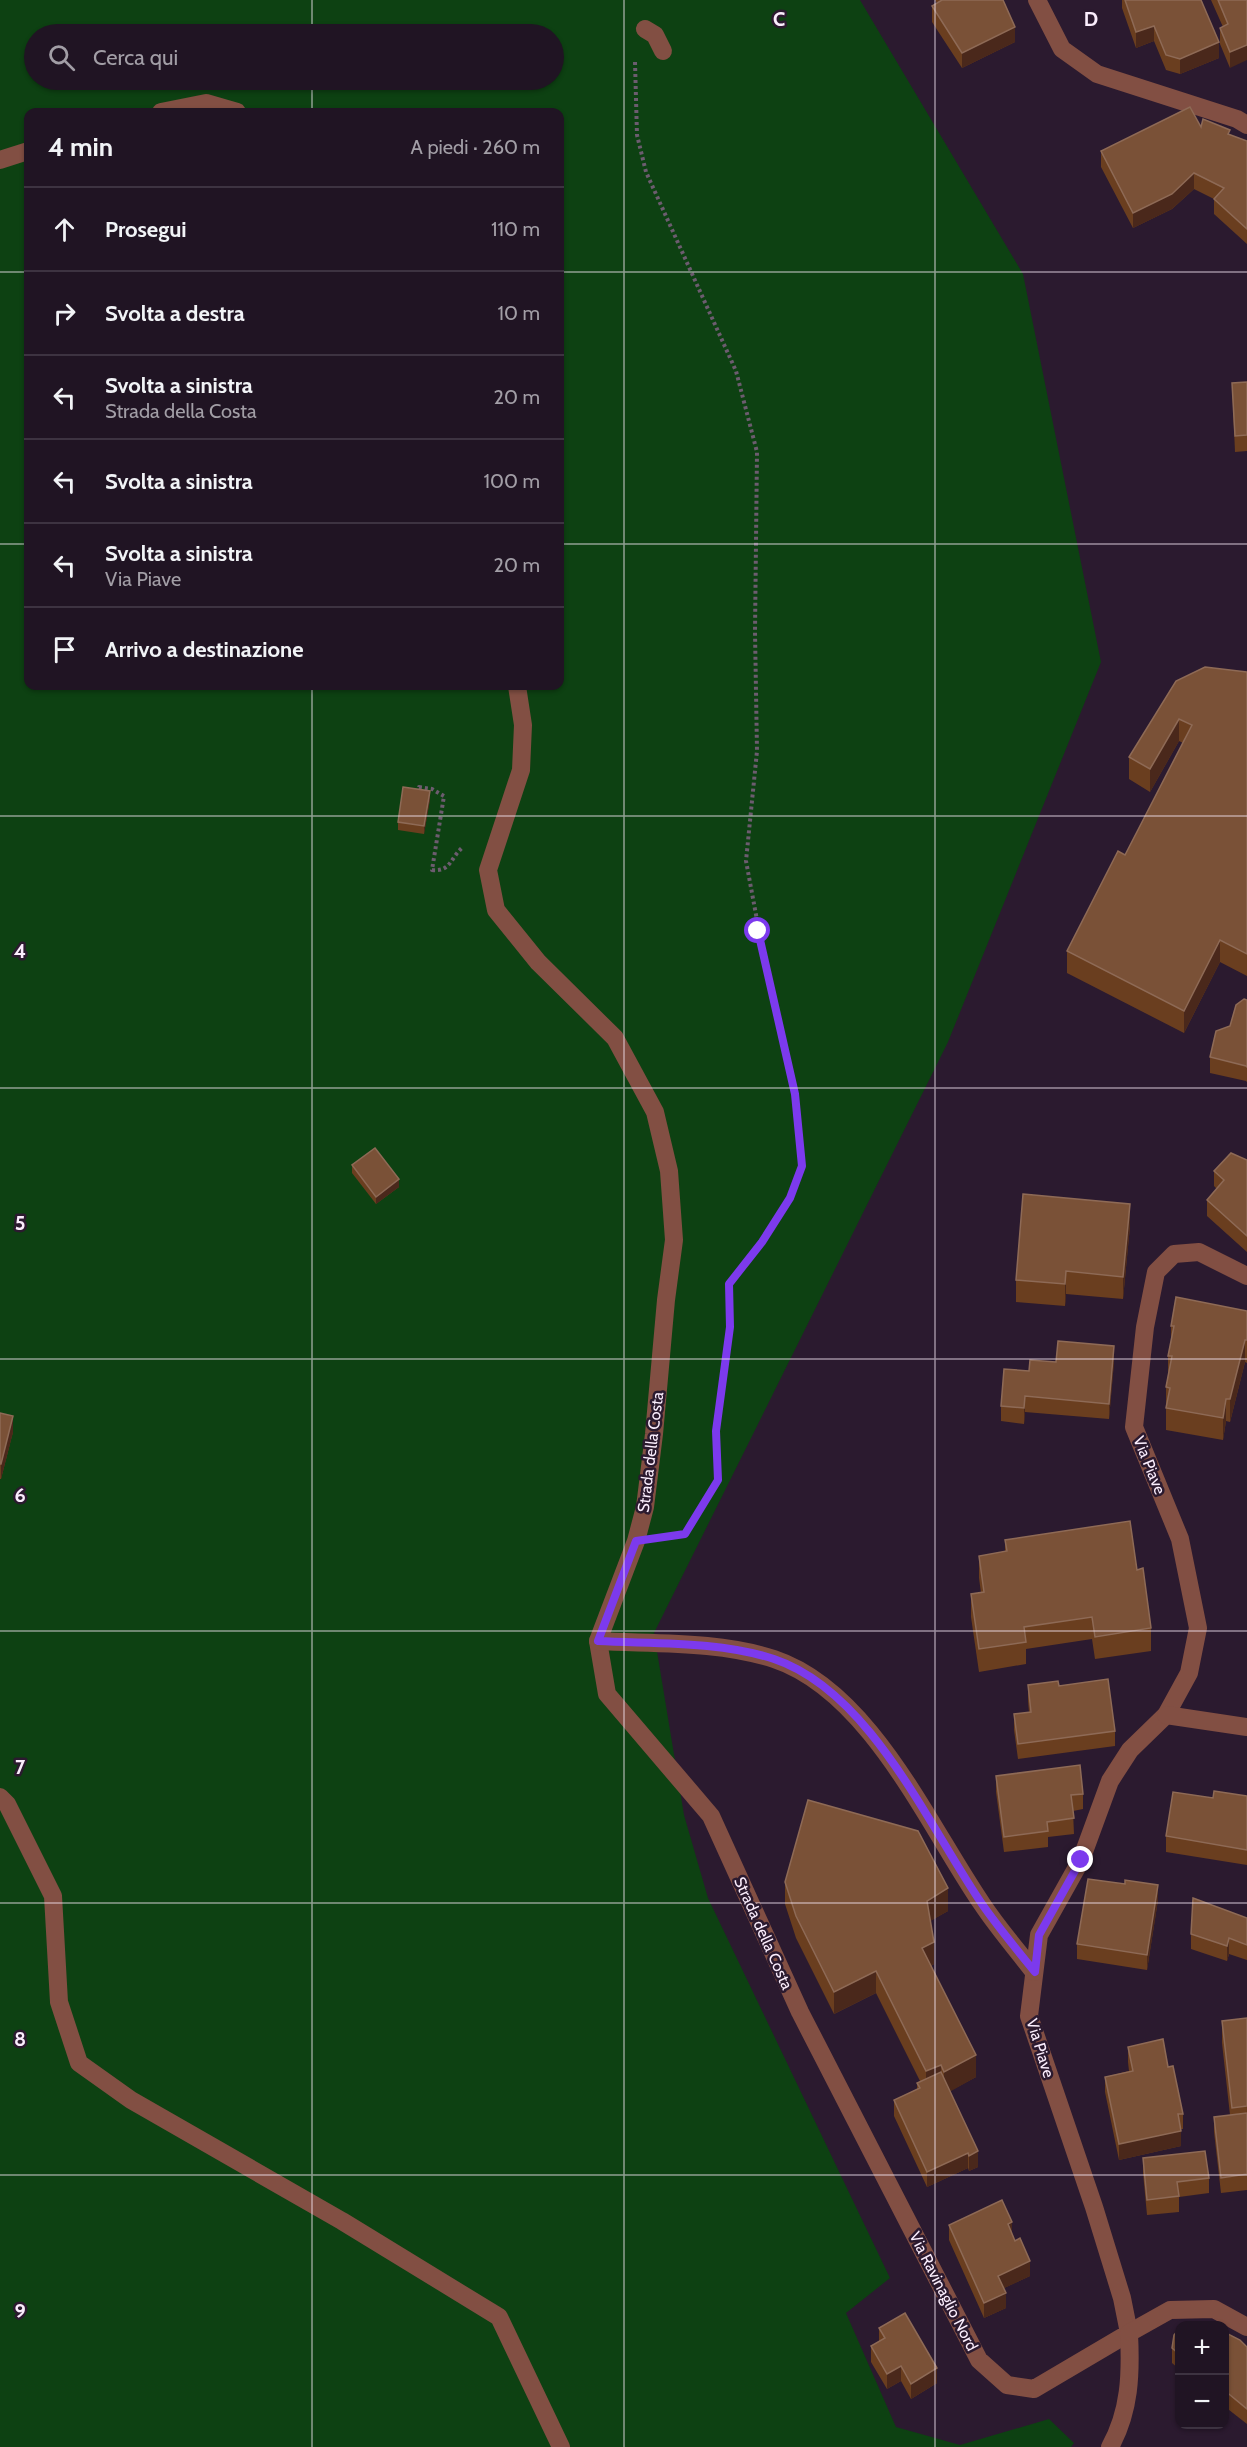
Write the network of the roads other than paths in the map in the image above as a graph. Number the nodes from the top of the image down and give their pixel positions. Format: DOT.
graph roads {
  1 [pos="1036,0"];
  2 [pos="645,29"];
  3 [pos="663,51"];
  4 [pos="181,108"];
  5 [pos="223,108"];
  6 [pos="1247,125"];
  7 [pos="24,152"];
  8 [pos="0,160"];
  9 [pos="518,690"];
  10 [pos="1247,1276"];
  11 [pos="598,1641"];
  12 [pos="1166,1715"];
  13 [pos="1247,1727"];
  14 [pos="0,1797"];
  15 [pos="1035,1972"];
  16 [pos="895,2195"];
  17 [pos="1247,2327"];
  18 [pos="1129,2334"];
  19 [pos="561,2447"];
  20 [pos="1110,2447"];
  1 -- 6 [label="street"];
  2 -- 3 [label="street"];
  4 -- 5 [label="street"];
  7 -- 8 [label="street"];
  9 -- 11 [label="street, Strada della Costa"];
  10 -- 12 [label="street, Via Piave"];
  11 -- 15 [label="street"];
  11 -- 16 [label="street, Strada della Costa"];
  12 -- 13 [label="street"];
  12 -- 15 [label="street, Via Piave"];
  14 -- 19 [label="street"];
  15 -- 18 [label="street, Via Piave"];
  16 -- 18 [label="street, Via Ravinaglio Nord"];
  17 -- 18 [label="street, Via Ravinaglio Nord"];
  18 -- 20 [label="street, Via Piave"];
}
